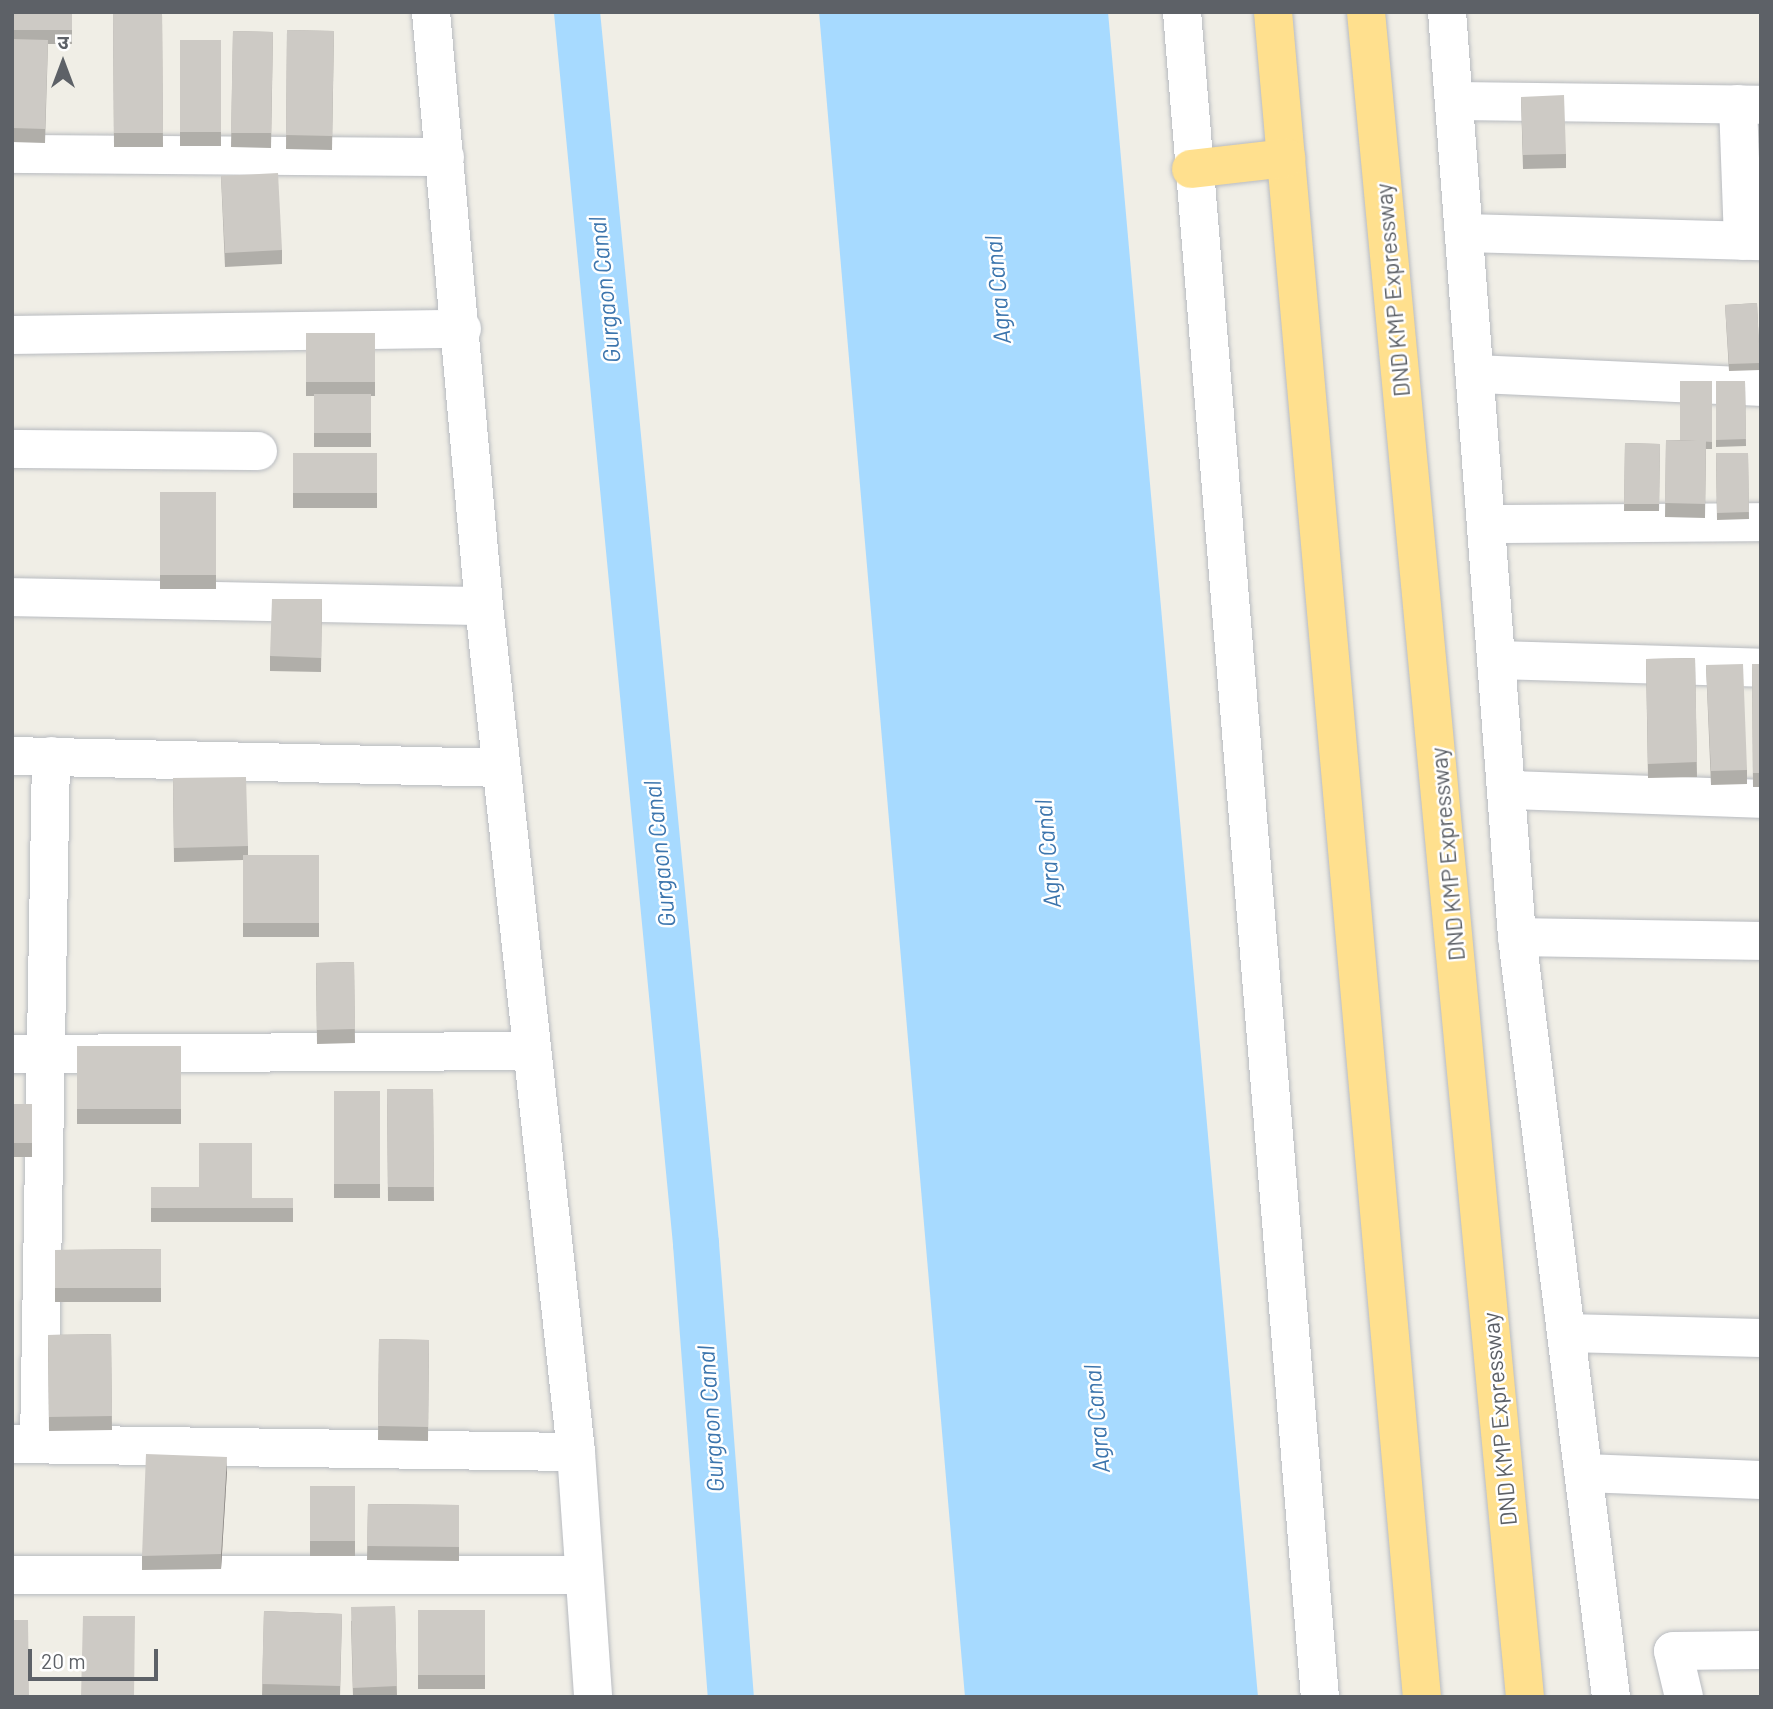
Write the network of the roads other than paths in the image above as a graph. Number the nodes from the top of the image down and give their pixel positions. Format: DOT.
graph roads {
  1 [pos="431,12"];
  2 [pos="1182,12"];
  3 [pos="1273,12"];
  4 [pos="1366,12"];
  5 [pos="1447,12"];
  6 [pos="1455,101"];
  7 [pos="1749,104"];
  8 [pos="12,154"];
  9 [pos="444,157"];
  10 [pos="1286,158"];
  11 [pos="1191,169"];
  12 [pos="1466,233"];
  13 [pos="1752,241"];
  14 [pos="462,329"];
  15 [pos="12,335"];
  16 [pos="1477,374"];
  17 [pos="1761,387"];
  18 [pos="12,449"];
  19 [pos="258,451"];
  20 [pos="1761,522"];
  21 [pos="1488,524"];
  22 [pos="12,597"];
  23 [pos="484,606"];
  24 [pos="1499,660"];
  25 [pos="1761,668"];
  26 [pos="12,756"];
  27 [pos="51,756"];
  28 [pos="501,768"];
  29 [pos="1509,790"];
  30 [pos="1761,799"];
  31 [pos="1517,937"];
  32 [pos="1761,941"];
  33 [pos="531,1051"];
  34 [pos="27,1054"];
  35 [pos="1567,1334"];
  36 [pos="1761,1338"];
  37 [pos="25,1444"];
  38 [pos="576,1452"];
  39 [pos="1585,1473"];
  40 [pos="1761,1480"];
  41 [pos="12,1575"];
  42 [pos="583,1575"];
  43 [pos="1761,1650"];
  44 [pos="593,1697"];
  45 [pos="1320,1697"];
  46 [pos="1422,1697"];
  47 [pos="1525,1697"];
  48 [pos="1611,1697"];
  49 [pos="1684,1697"];
  1 -- 9 [label="street"];
  2 -- 11 [label="street"];
  3 -- 10 [label="highway"];
  4 -- 47 [label="highway, DND KMP Expressway"];
  5 -- 6 [label="street"];
  6 -- 7 [label="street"];
  6 -- 12 [label="street"];
  7 -- 13 [label="street"];
  8 -- 9 [label="street"];
  9 -- 14 [label="street"];
  10 -- 11 [label="highway"];
  10 -- 46 [label="highway"];
  11 -- 45 [label="street"];
  12 -- 13 [label="street"];
  12 -- 16 [label="street"];
  14 -- 15 [label="street"];
  14 -- 23 [label="street"];
  16 -- 17 [label="street"];
  16 -- 21 [label="street"];
  18 -- 19 [label="street"];
  20 -- 21 [label="street"];
  21 -- 24 [label="street"];
  22 -- 23 [label="street"];
  23 -- 28 [label="street"];
  24 -- 25 [label="street"];
  24 -- 29 [label="street"];
  26 -- 27 [label="street"];
  27 -- 28 [label="street"];
  27 -- 34 [label="street"];
  28 -- 33 [label="street"];
  29 -- 30 [label="street"];
  29 -- 31 [label="street"];
  31 -- 32 [label="street"];
  31 -- 35 [label="street"];
  33 -- 34 [label="street"];
  33 -- 38 [label="street"];
  34 -- 37 [label="street"];
  35 -- 36 [label="street"];
  35 -- 39 [label="street"];
  37 -- 38 [label="street"];
  38 -- 42 [label="street"];
  39 -- 40 [label="street"];
  39 -- 48 [label="street"];
  41 -- 42 [label="street"];
  42 -- 44 [label="street"];
  43 -- 49 [label="street"];
}
